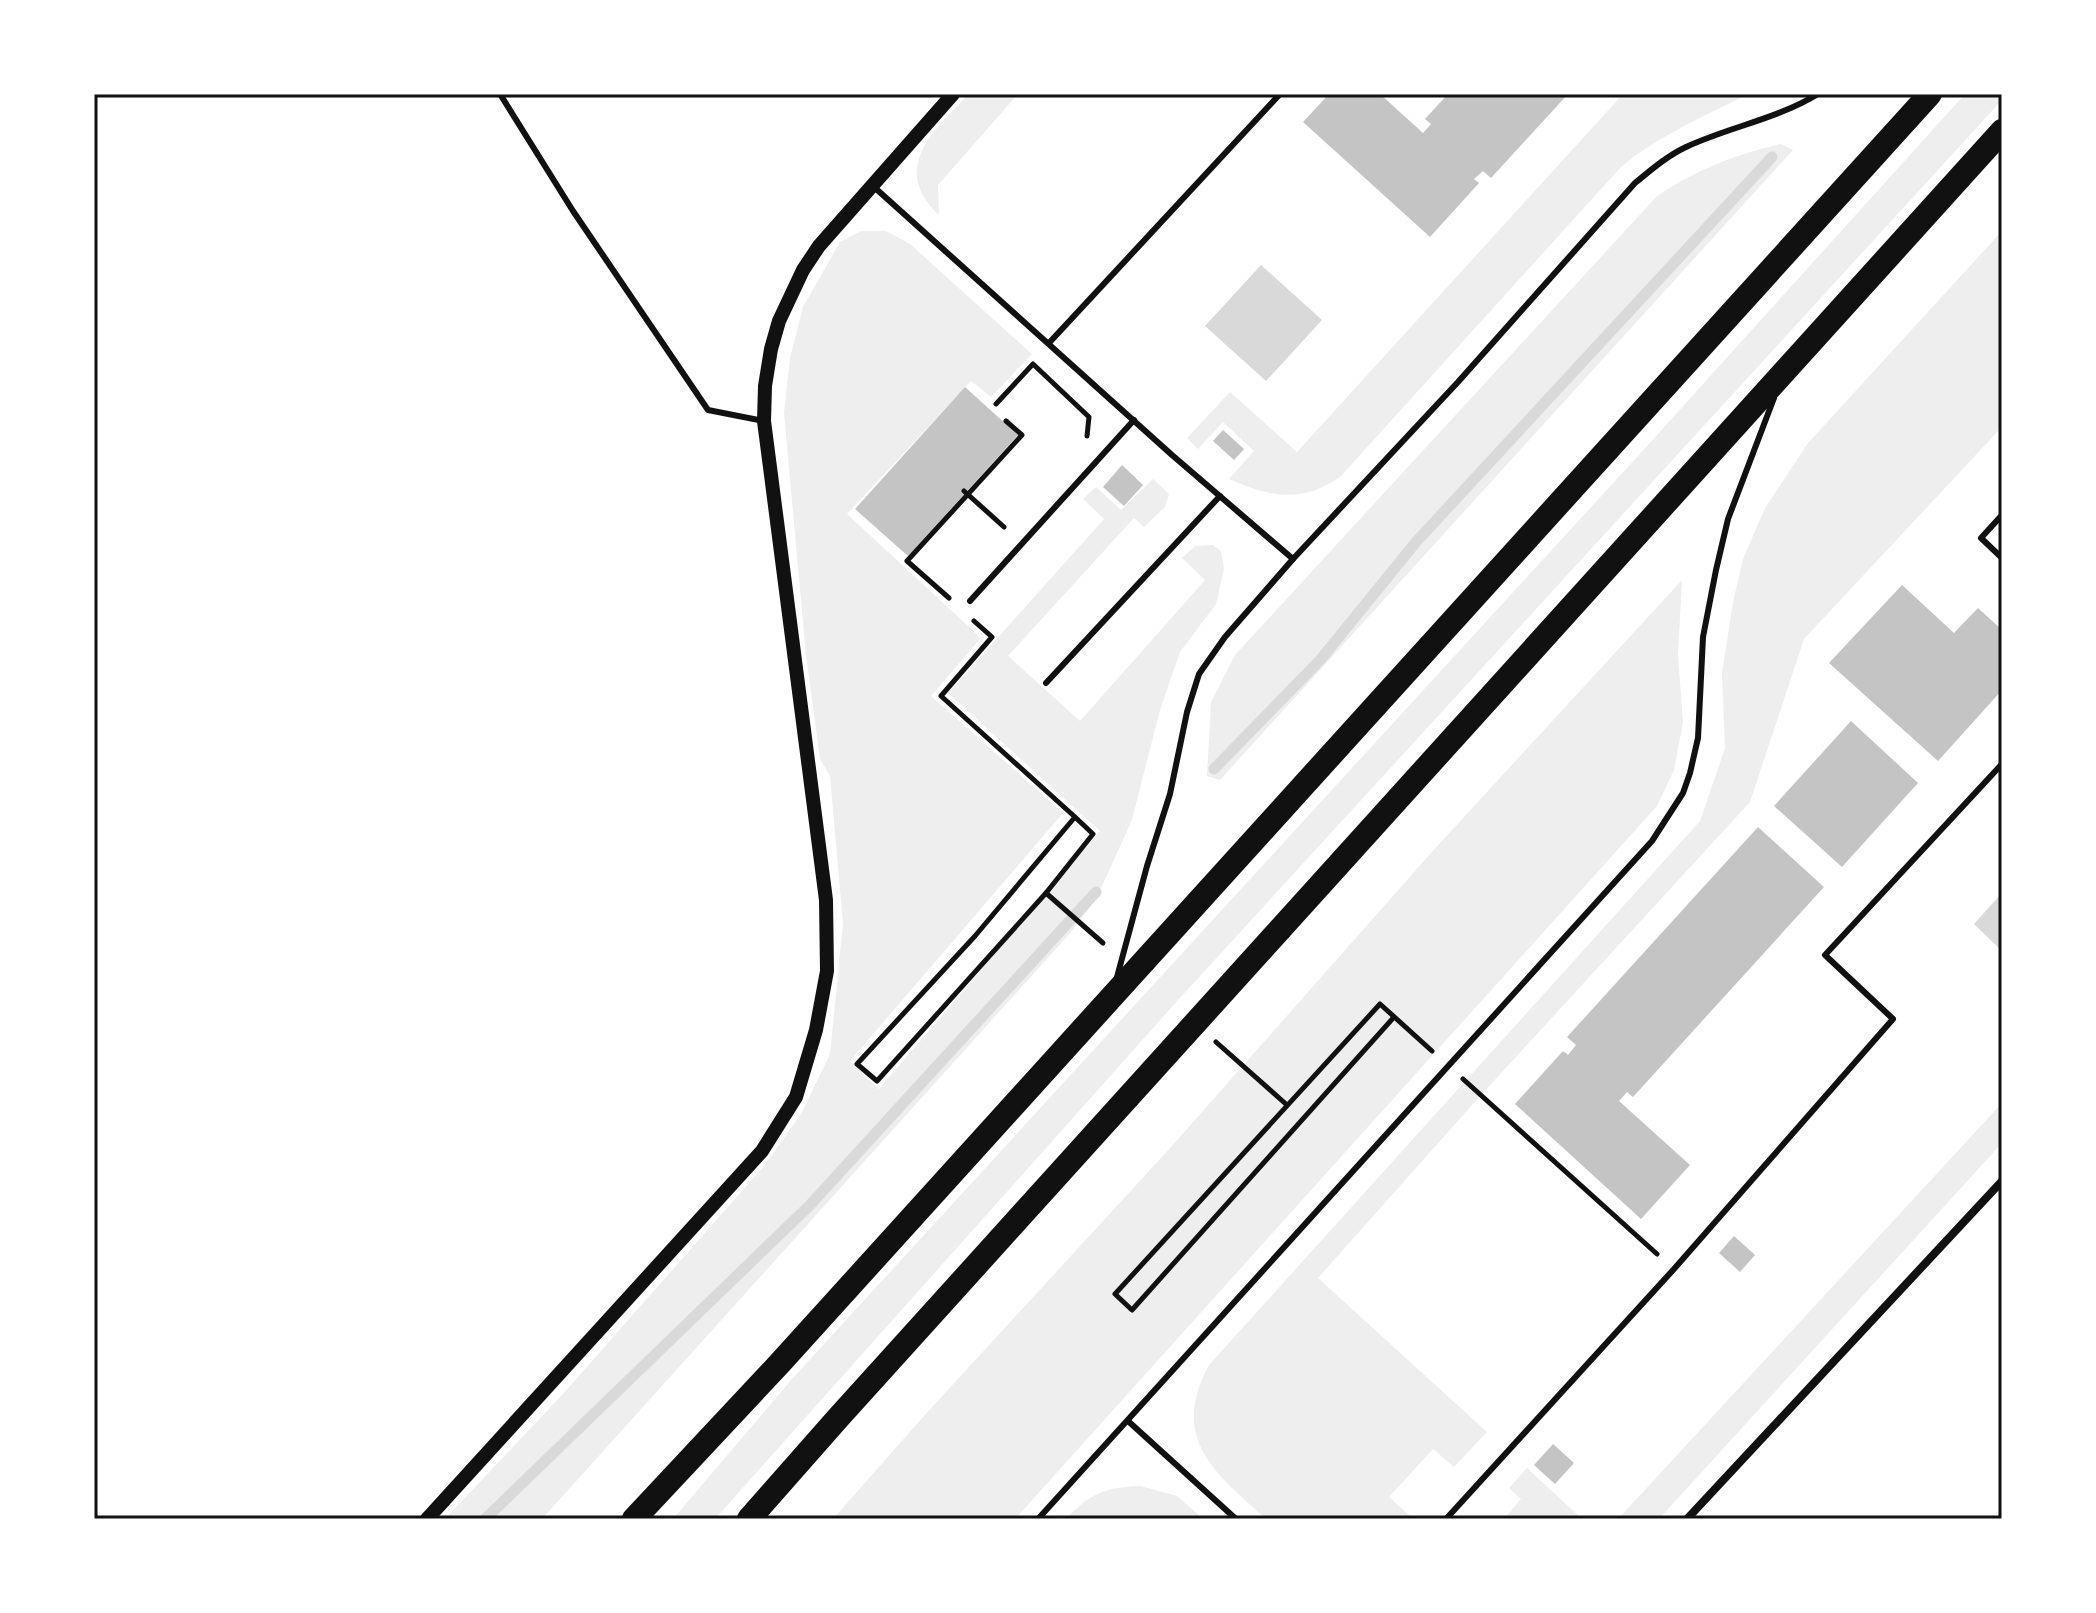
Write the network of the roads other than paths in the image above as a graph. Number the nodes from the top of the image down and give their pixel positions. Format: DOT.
graph roads {
  1 [pos="500,94"];
  2 [pos="953,94"];
  3 [pos="1280,94"];
  4 [pos="1818,94"];
  5 [pos="1930,94"];
  6 [pos="2002,131"];
  7 [pos="872,185"];
  8 [pos="1049,343"];
  9 [pos="1781,375"];
  10 [pos="1134,420"];
  11 [pos="764,421"];
  12 [pos="1220,496"];
  13 [pos="2002,515"];
  14 [pos="2002,558"];
  15 [pos="1293,559"];
  16 [pos="970,601"];
  17 [pos="1046,683"];
  18 [pos="2002,764"];
  19 [pos="1113,994"];
  20 [pos="2002,1181"];
  21 [pos="1128,1421"];
  22 [pos="427,1519"];
  23 [pos="634,1519"];
  24 [pos="749,1519"];
  25 [pos="1038,1519"];
  26 [pos="1236,1519"];
  27 [pos="1446,1519"];
  28 [pos="1687,1519"];
  1 -- 11 [label="lane"];
  2 -- 7 [label="street"];
  3 -- 8 [label="lane"];
  4 -- 15 [label="lane"];
  5 -- 19 [label="highway"];
  6 -- 9 [label="highway"];
  7 -- 8 [label="lane"];
  7 -- 11 [label="street"];
  8 -- 10 [label="lane"];
  9 -- 21 [label="lane"];
  9 -- 24 [label="highway"];
  10 -- 12 [label="lane"];
  10 -- 16 [label="lane"];
  11 -- 22 [label="street"];
  12 -- 15 [label="lane"];
  12 -- 17 [label="lane"];
  13 -- 14 [label="lane"];
  15 -- 19 [label="lane"];
  18 -- 27 [label="lane"];
  19 -- 23 [label="highway"];
  20 -- 28 [label="street"];
  21 -- 25 [label="lane"];
  21 -- 26 [label="lane"];
}
